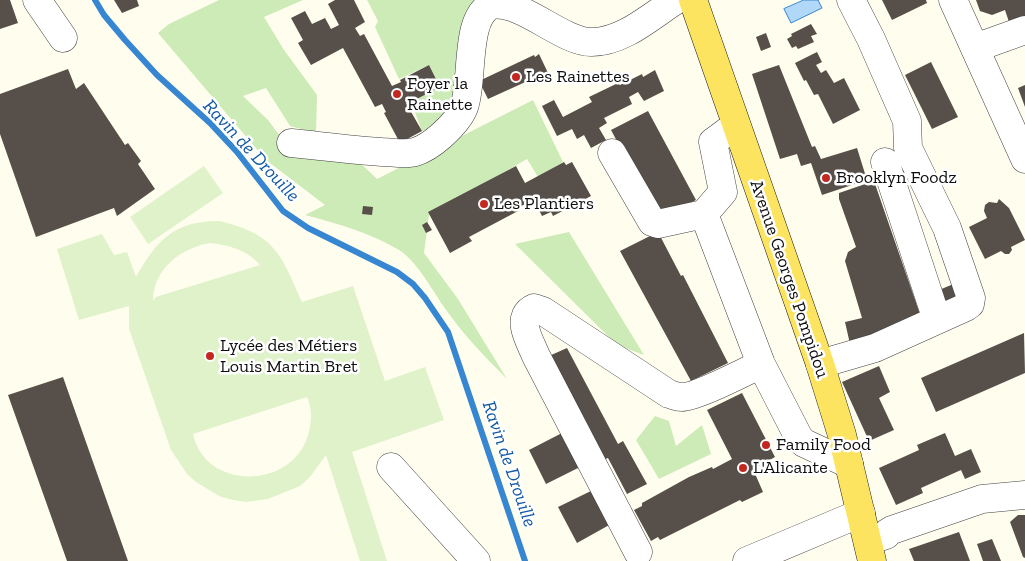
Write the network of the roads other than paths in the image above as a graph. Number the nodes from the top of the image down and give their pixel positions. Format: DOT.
graph roads {
  1 [pos="37,0"];
  2 [pos="676,0"];
  3 [pos="693,0"];
  4 [pos="850,0"];
  5 [pos="953,0"];
  6 [pos="1025,30"];
  7 [pos="63,38"];
  8 [pos="975,48"];
  9 [pos="736,125"];
  10 [pos="291,143"];
  11 [pos="612,153"];
  12 [pos="1025,159"];
  13 [pos="884,162"];
  14 [pos="750,166"];
  15 [pos="723,192"];
  16 [pos="704,214"];
  17 [pos="937,320"];
  18 [pos="761,364"];
  19 [pos="820,364"];
  20 [pos="849,464"];
  21 [pos="392,467"];
  22 [pos="1025,495"];
  23 [pos="861,513"];
  24 [pos="870,551"];
  25 [pos="638,552"];
  26 [pos="476,561"];
  27 [pos="747,561"];
  1 -- 7 [label="street"];
  2 -- 10 [label="street"];
  3 -- 9 [label="main road, Avenue Georges Pompidou"];
  4 -- 17 [label="street"];
  5 -- 8 [label="street"];
  6 -- 8 [label="street"];
  8 -- 12 [label="street"];
  9 -- 14 [label="main road, Avenue Georges Pompidou"];
  9 -- 15 [label="street"];
  11 -- 16 [label="street"];
  13 -- 17 [label="street"];
  14 -- 15 [label="street"];
  14 -- 19 [label="main road, Avenue Georges Pompidou"];
  15 -- 16 [label="street"];
  16 -- 18 [label="street"];
  17 -- 19 [label="street"];
  18 -- 20 [label="street"];
  18 -- 25 [label="street"];
  19 -- 20 [label="main road, Avenue Georges Pompidou"];
  20 -- 23 [label="main road, Avenue Georges Pompidou"];
  21 -- 26 [label="street"];
  22 -- 24 [label="street"];
  23 -- 24 [label="main road, Avenue Georges Pompidou"];
  23 -- 27 [label="street"];
}
